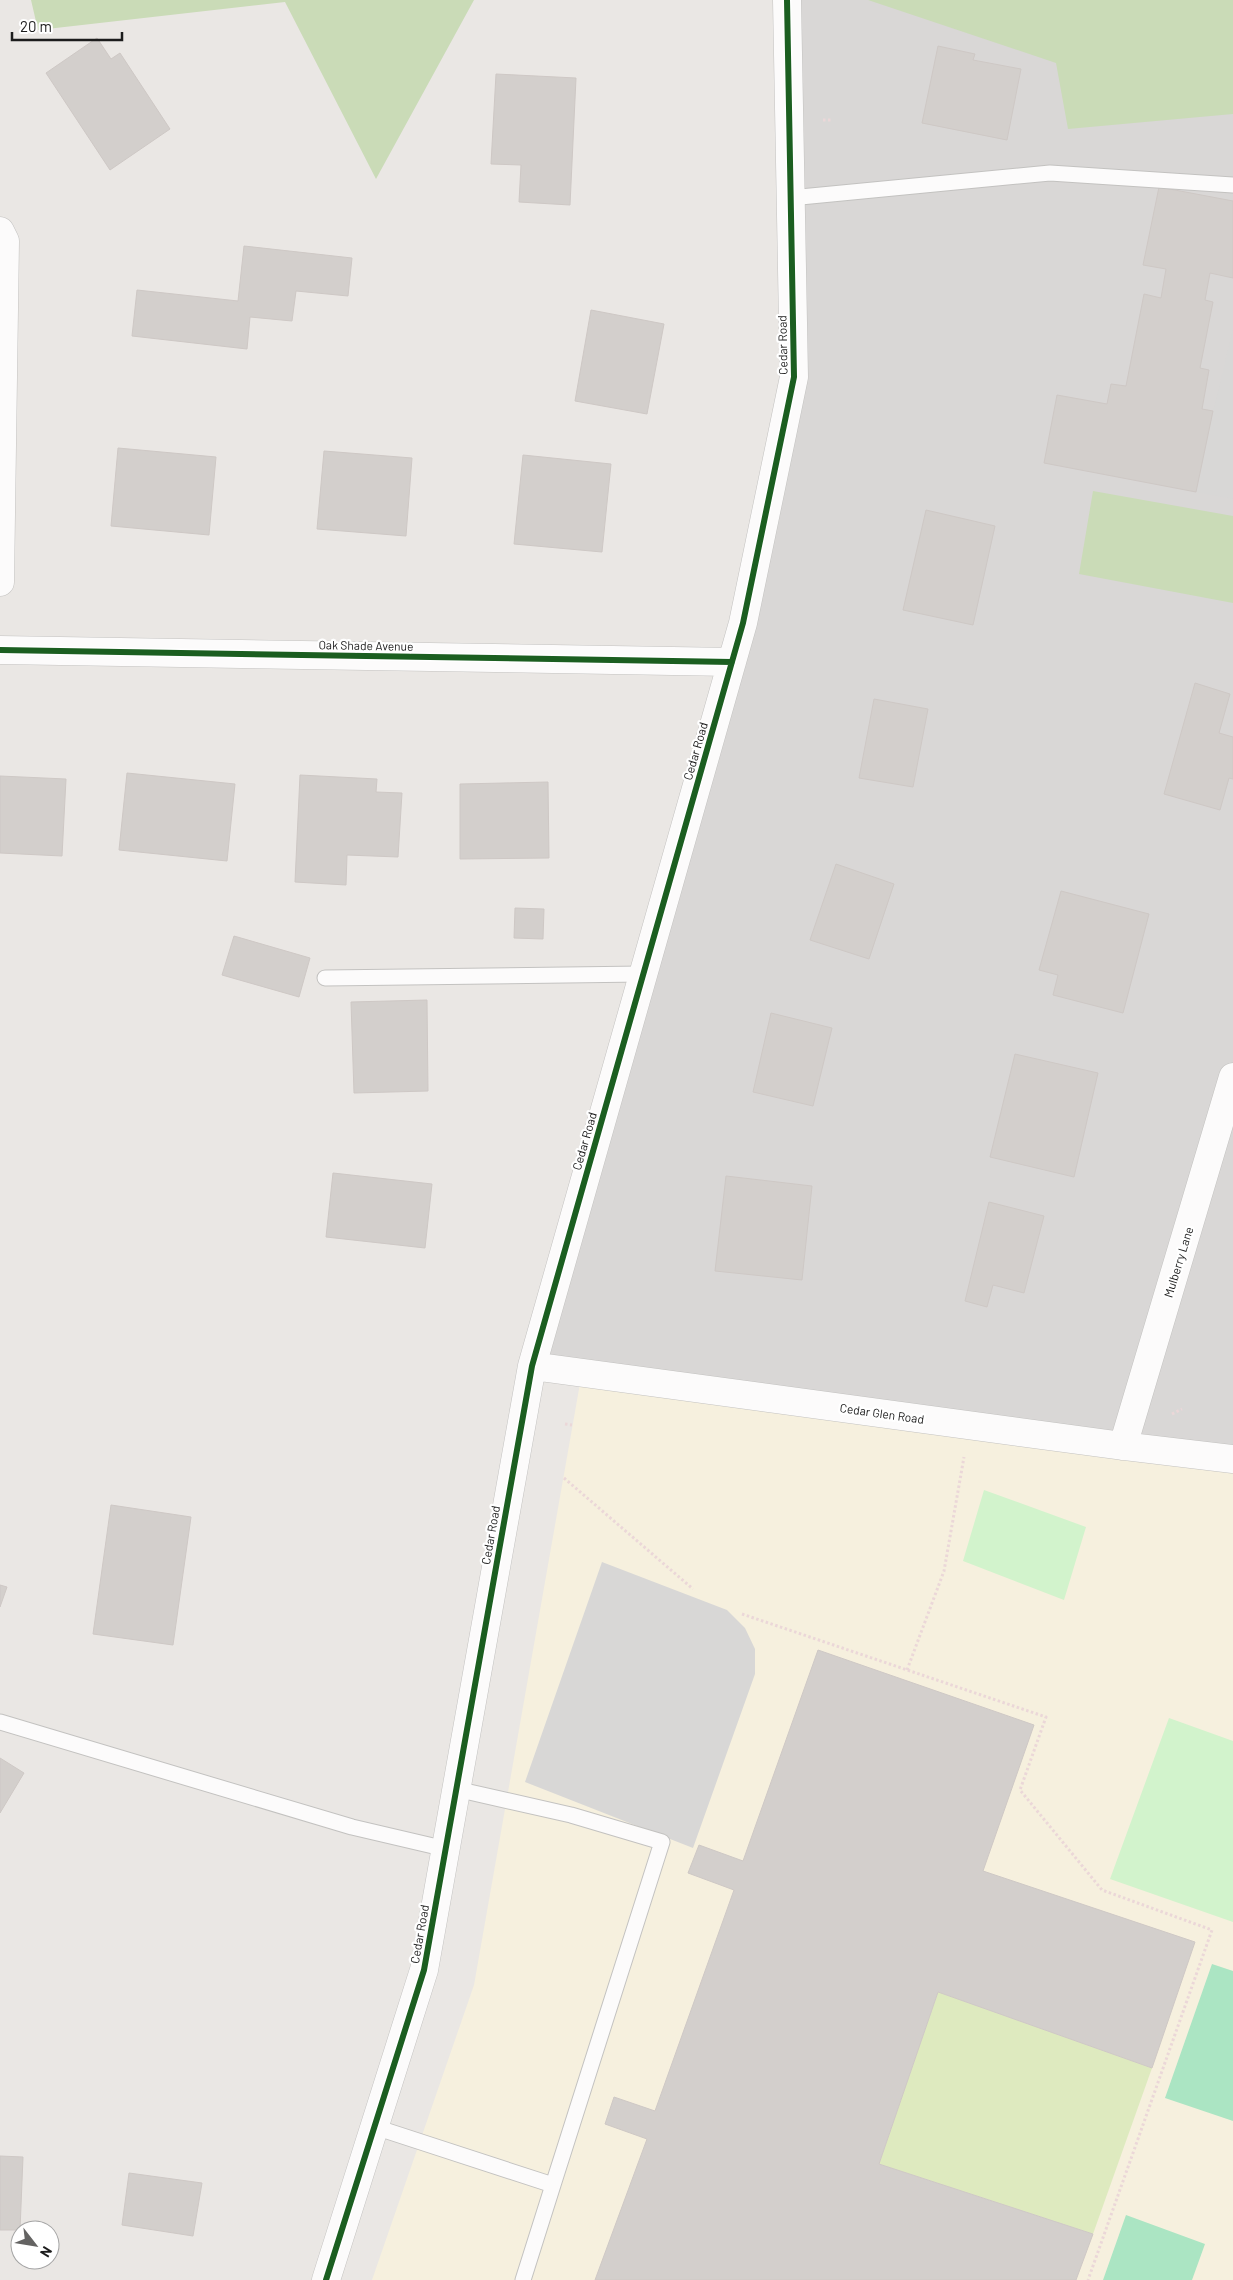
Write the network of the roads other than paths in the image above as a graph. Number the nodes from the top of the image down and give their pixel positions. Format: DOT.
graph roads {
  1 [pos="787,0"];
  2 [pos="1233,185"];
  3 [pos="790,198"];
  4 [pos="0,231"];
  5 [pos="0,582"];
  6 [pos="0,650"];
  7 [pos="732,662"];
  8 [pos="643,974"];
  9 [pos="325,978"];
  10 [pos="1233,1077"];
  11 [pos="532,1366"];
  12 [pos="1123,1446"];
  13 [pos="1233,1459"];
  14 [pos="0,1722"];
  15 [pos="456,1789"];
  16 [pos="446,1850"];
  17 [pos="375,2127"];
  18 [pos="553,2185"];
  19 [pos="326,2280"];
  20 [pos="523,2280"];
  1 -- 3 [label="street, Cedar Road"];
  2 -- 3 [label="lane"];
  3 -- 7 [label="street, Cedar Road"];
  4 -- 5 [label="street"];
  6 -- 7 [label="street, Oak Shade Avenue"];
  7 -- 8 [label="street, Cedar Road"];
  8 -- 9 [label="lane"];
  8 -- 11 [label="street, Cedar Road"];
  10 -- 12 [label="street, Mulberry Lane"];
  11 -- 12 [label="street, Cedar Glen Road"];
  11 -- 15 [label="street, Cedar Road"];
  12 -- 13 [label="street, Cedar Glen Road"];
  14 -- 16 [label="lane"];
  15 -- 16 [label="street, Cedar Road"];
  15 -- 18 [label="lane"];
  16 -- 17 [label="street, Cedar Road"];
  17 -- 18 [label="lane"];
  17 -- 19 [label="street, Cedar Road"];
  18 -- 20 [label="lane"];
}
